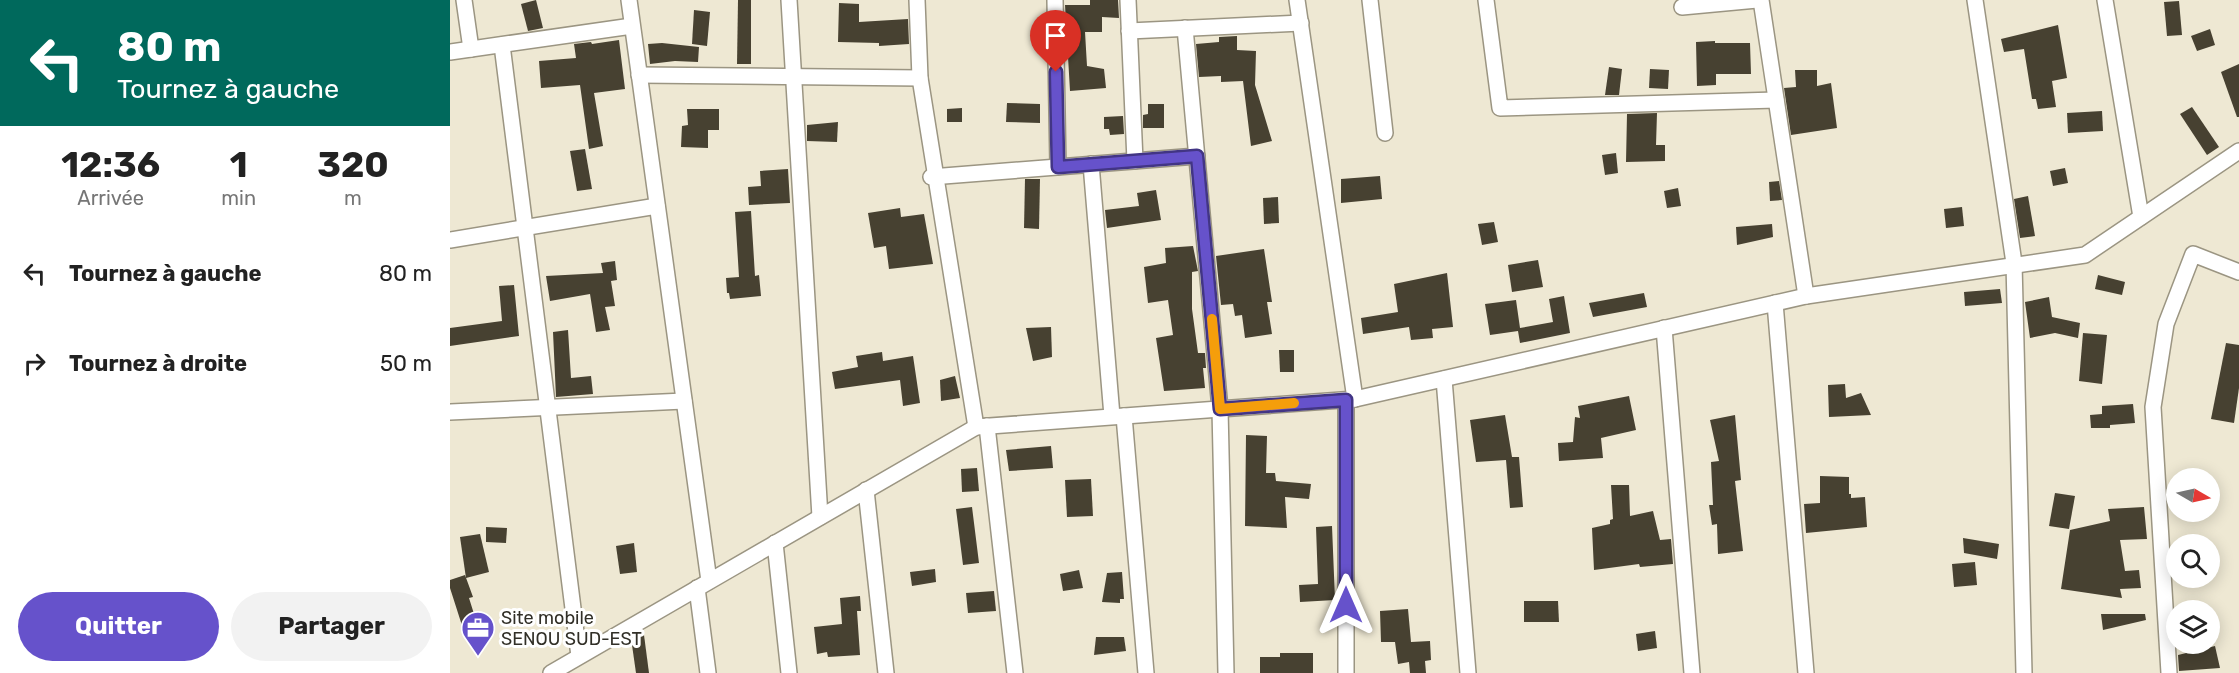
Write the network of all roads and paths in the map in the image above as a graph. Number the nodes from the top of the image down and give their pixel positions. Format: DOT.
graph roads {
  1 [pos="464,0"];
  2 [pos="629,0"];
  3 [pos="789,0"];
  4 [pos="917,0"];
  5 [pos="1055,0"];
  6 [pos="1128,0"];
  7 [pos="1297,0"];
  8 [pos="1370,0"];
  9 [pos="1486,0"];
  10 [pos="1759,0"];
  11 [pos="1975,0"];
  12 [pos="2105,0"];
  13 [pos="1682,7"];
  14 [pos="1301,23"];
  15 [pos="632,26"];
  16 [pos="1185,28"];
  17 [pos="1129,31"];
  18 [pos="502,45"];
  19 [pos="471,49"];
  20 [pos="450,52"];
  21 [pos="639,75"];
  22 [pos="794,76"];
  23 [pos="920,78"];
  24 [pos="1776,100"];
  25 [pos="1385,133"];
  26 [pos="2239,152"];
  27 [pos="1197,156"];
  28 [pos="1135,161"];
  29 [pos="1090,164"];
  30 [pos="1058,167"];
  31 [pos="933,177"];
  32 [pos="657,206"];
  33 [pos="2140,217"];
  34 [pos="525,228"];
  35 [pos="450,240"];
  36 [pos="2014,264"];
  37 [pos="2239,272"];
  38 [pos="1806,296"];
  39 [pos="1775,303"];
  40 [pos="1664,328"];
  41 [pos="1444,378"];
  42 [pos="1350,399"];
  43 [pos="684,401"];
  44 [pos="548,407"];
  45 [pos="1220,409"];
  46 [pos="450,412"];
  47 [pos="1118,416"];
  48 [pos="981,426"];
  49 [pos="866,490"];
  50 [pos="820,517"];
  51 [pos="775,543"];
  52 [pos="703,584"];
  53 [pos="579,656"];
  54 [pos="550,673"];
  55 [pos="708,673"];
  56 [pos="789,673"];
  57 [pos="886,673"];
  58 [pos="1015,673"];
  59 [pos="1146,673"];
  60 [pos="1226,673"];
  61 [pos="1346,673"];
  62 [pos="1468,673"];
  63 [pos="1692,673"];
  64 [pos="1806,673"];
  65 [pos="2024,673"];
  66 [pos="2169,673"];
  1 -- 19 [label="street"];
  2 -- 15 [label="street"];
  3 -- 22 [label="street"];
  4 -- 23 [label="street"];
  5 -- 30 [label="street"];
  6 -- 17 [label="street"];
  7 -- 14 [label="street"];
  8 -- 25 [label="street"];
  9 -- 24 [label="street"];
  10 -- 13 [label="street"];
  10 -- 24 [label="street"];
  11 -- 36 [label="street"];
  12 -- 33 [label="street"];
  14 -- 16 [label="street"];
  14 -- 42 [label="street"];
  15 -- 18 [label="street"];
  15 -- 21 [label="street"];
  16 -- 17 [label="street"];
  16 -- 27 [label="street"];
  17 -- 28 [label="street"];
  18 -- 19 [label="street"];
  18 -- 34 [label="street"];
  19 -- 20 [label="street"];
  21 -- 22 [label="street"];
  21 -- 32 [label="street"];
  22 -- 23 [label="street"];
  22 -- 50 [label="street"];
  23 -- 31 [label="street"];
  24 -- 38 [label="street"];
  26 -- 33 [label="street"];
  27 -- 28 [label="street"];
  27 -- 45 [label="street"];
  28 -- 29 [label="street"];
  29 -- 30 [label="street"];
  29 -- 47 [label="street"];
  30 -- 31 [label="street"];
  31 -- 48 [label="street"];
  32 -- 34 [label="street"];
  32 -- 43 [label="street"];
  33 -- 36 [label="street"];
  34 -- 35 [label="street"];
  34 -- 44 [label="street"];
  36 -- 38 [label="street"];
  36 -- 65 [label="street"];
  37 -- 66 [label="street"];
  38 -- 39 [label="street"];
  39 -- 40 [label="street"];
  39 -- 64 [label="street"];
  40 -- 41 [label="street"];
  40 -- 63 [label="street"];
  41 -- 42 [label="street"];
  41 -- 62 [label="street"];
  42 -- 45 [label="street"];
  42 -- 61 [label="street"];
  43 -- 44 [label="street"];
  43 -- 52 [label="street"];
  44 -- 46 [label="street"];
  44 -- 53 [label="street"];
  45 -- 47 [label="street"];
  45 -- 60 [label="street"];
  47 -- 48 [label="street"];
  47 -- 59 [label="street"];
  48 -- 49 [label="street"];
  48 -- 58 [label="street"];
  49 -- 50 [label="street"];
  49 -- 57 [label="street"];
  50 -- 51 [label="street"];
  51 -- 52 [label="street"];
  51 -- 56 [label="street"];
  52 -- 53 [label="street"];
  52 -- 55 [label="street"];
  53 -- 54 [label="street"];
}
